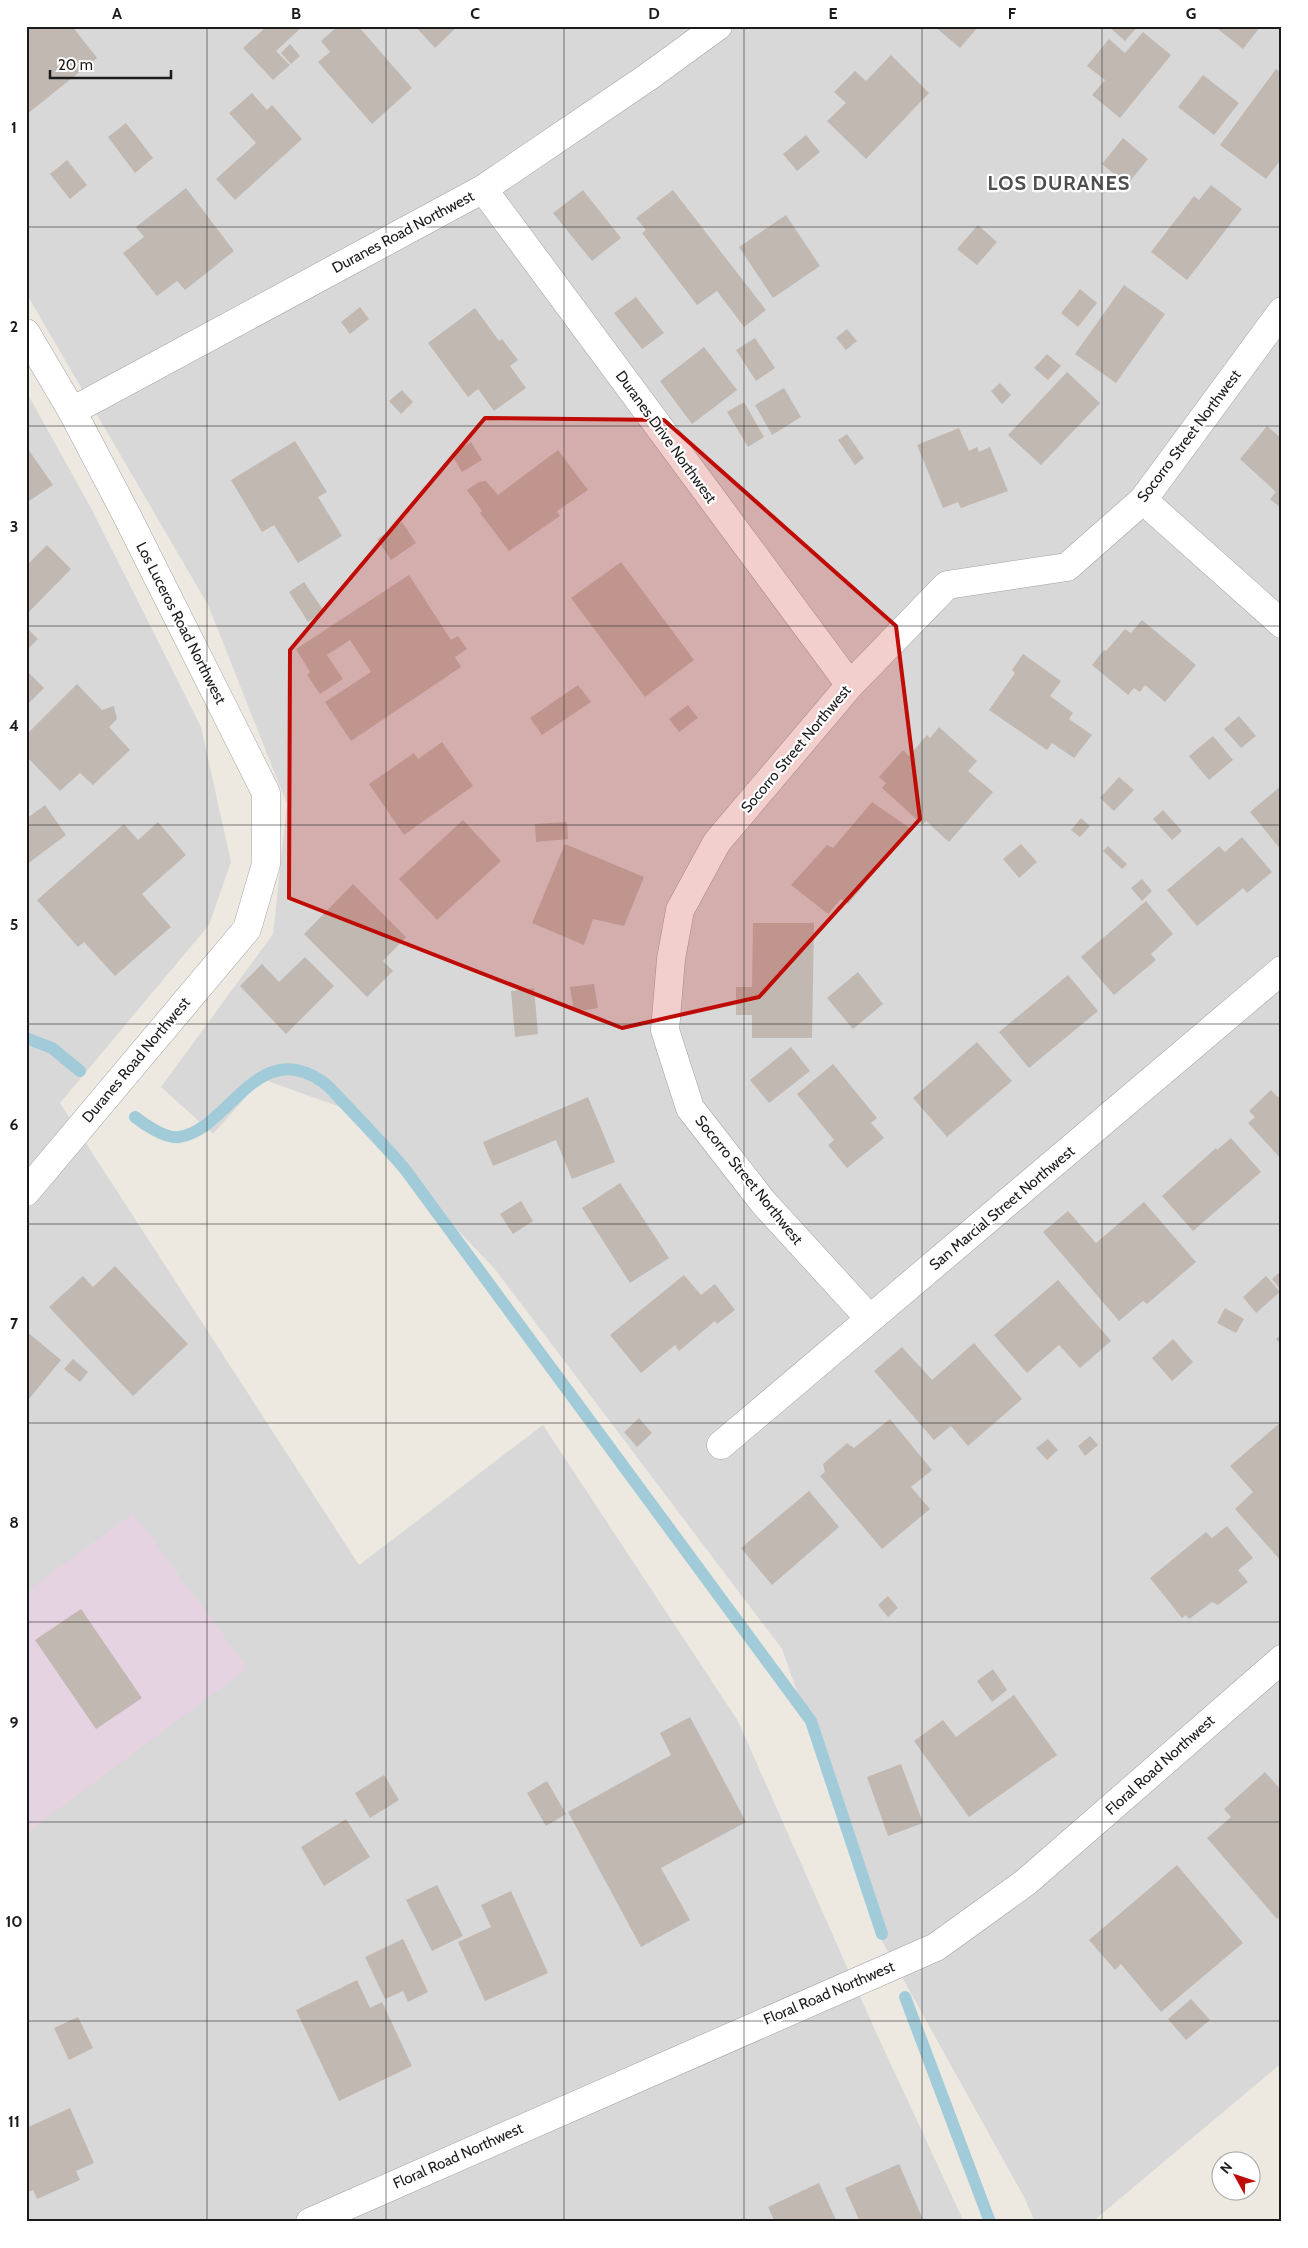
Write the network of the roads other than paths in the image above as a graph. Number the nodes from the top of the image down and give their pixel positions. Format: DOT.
graph roads {
  1 [pos="718,26"];
  2 [pos="483,189"];
  3 [pos="1282,311"];
  4 [pos="26,334"];
  5 [pos="72,411"];
  6 [pos="1143,500"];
  7 [pos="1282,624"];
  8 [pos="850,685"];
  9 [pos="247,929"];
  10 [pos="1282,970"];
  11 [pos="26,1192"];
  12 [pos="870,1320"];
  13 [pos="721,1445"];
  14 [pos="1282,1658"];
  15 [pos="310,2222"];
  1 -- 2 [label="street, Duranes Road Northwest"];
  2 -- 5 [label="street, Duranes Road Northwest"];
  2 -- 8 [label="street, Duranes Drive Northwest"];
  3 -- 6 [label="street, Socorro Street Northwest"];
  4 -- 5 [label="street, Los Luceros Road Northwest"];
  5 -- 9 [label="street, Los Luceros Road Northwest"];
  6 -- 7 [label="street"];
  6 -- 8 [label="street, Socorro Street Northwest"];
  8 -- 12 [label="street, Socorro Street Northwest"];
  9 -- 11 [label="street, Duranes Road Northwest"];
  10 -- 12 [label="street, San Marcial Street Northwest"];
  12 -- 13 [label="street, San Marcial Street Northwest"];
  14 -- 15 [label="street, Floral Road Northwest"];
}
